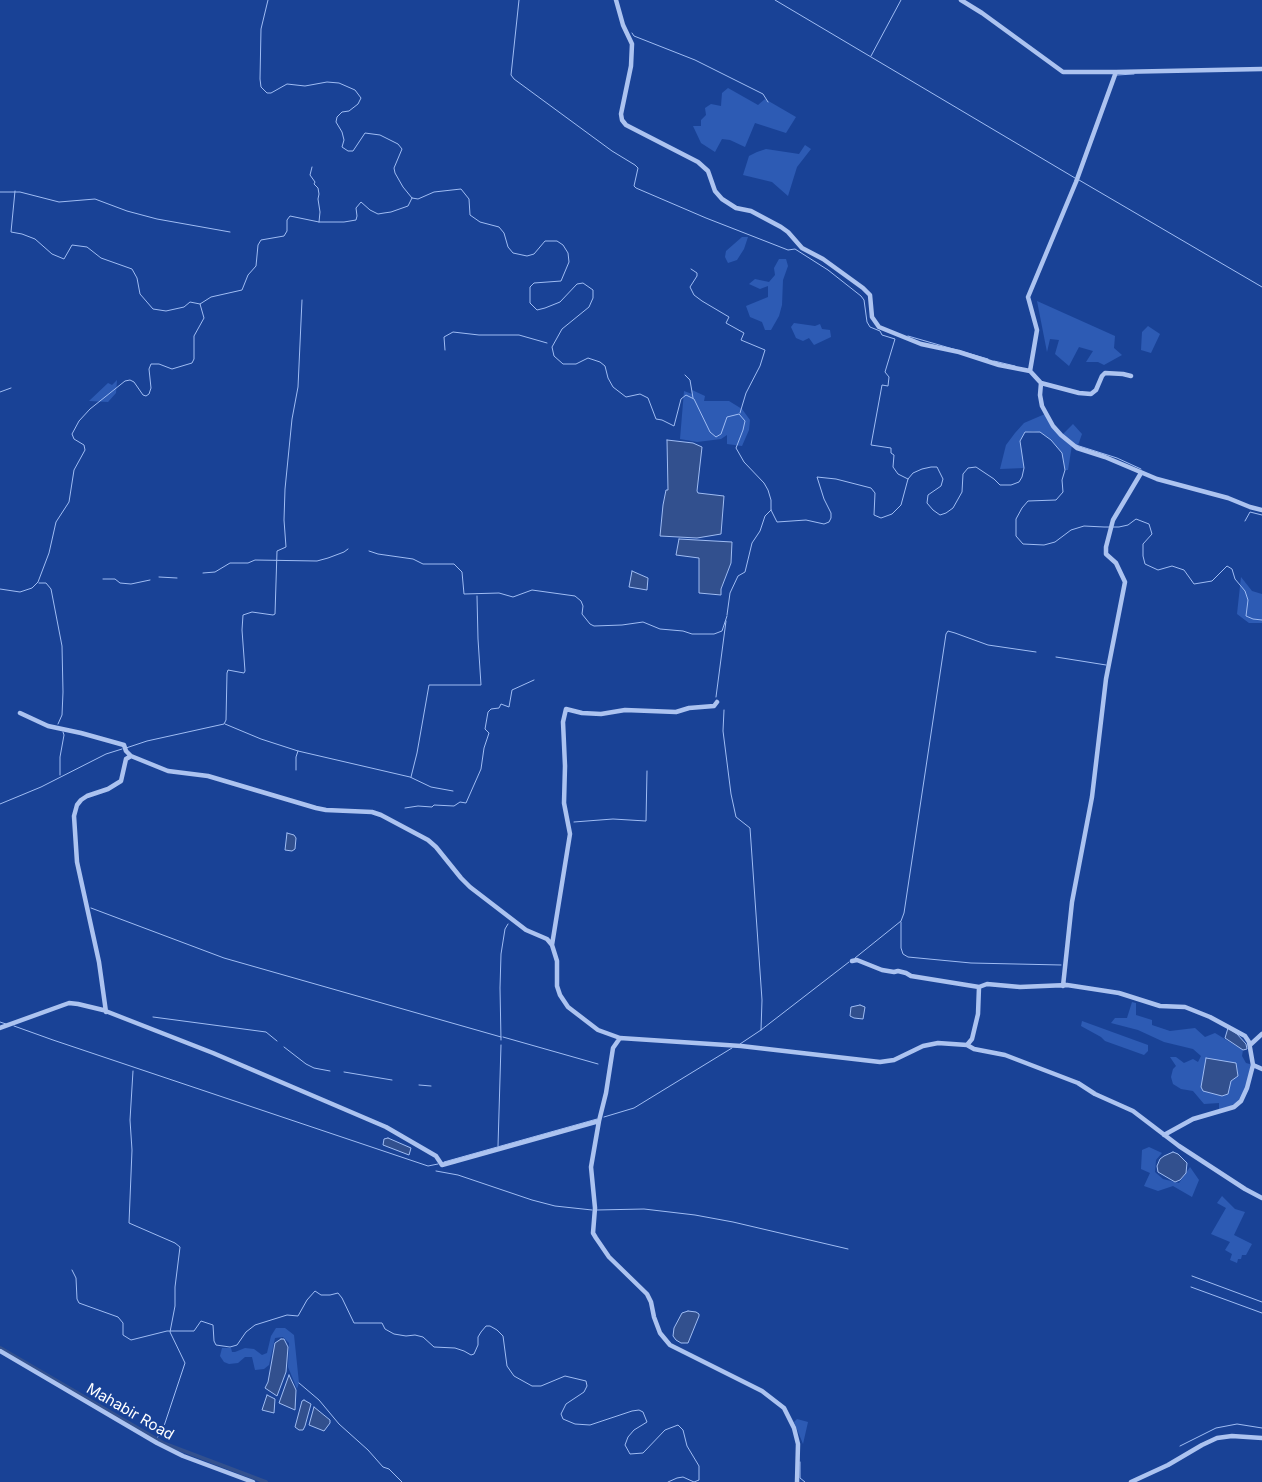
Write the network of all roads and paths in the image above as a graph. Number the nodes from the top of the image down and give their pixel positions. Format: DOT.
graph roads {
  1 [pos="616,0"];
  2 [pos="961,0"];
  3 [pos="1262,69"];
  4 [pos="1116,72"];
  5 [pos="1030,371"];
  6 [pos="1131,376"];
  7 [pos="1041,383"];
  8 [pos="1140,473"];
  9 [pos="1262,510"];
  10 [pos="717,702"];
  11 [pos="20,713"];
  12 [pos="131,756"];
  13 [pos="552,945"];
  14 [pos="852,962"];
  15 [pos="1063,986"];
  16 [pos="979,987"];
  17 [pos="106,1012"];
  18 [pos="0,1028"];
  19 [pos="1262,1034"];
  20 [pos="620,1038"];
  21 [pos="967,1045"];
  22 [pos="1250,1045"];
  23 [pos="1253,1065"];
  24 [pos="1262,1070"];
  25 [pos="598,1121"];
  26 [pos="1164,1135"];
  27 [pos="1262,1198"];
  28 [pos="0,1351"];
  29 [pos="1262,1438"];
  30 [pos="253,1482"];
  31 [pos="797,1482"];
  32 [pos="1131,1482"];
  1 -- 5 [label="street"];
  2 -- 4 [label="street"];
  3 -- 4 [label="street"];
  4 -- 5 [label="street"];
  5 -- 7 [label="street"];
  6 -- 7 [label="street"];
  7 -- 8 [label="street"];
  8 -- 9 [label="street"];
  8 -- 15 [label="street"];
  10 -- 13 [label="street"];
  11 -- 12 [label="street"];
  12 -- 13 [label="street"];
  12 -- 17 [label="street"];
  13 -- 20 [label="street"];
  14 -- 16 [label="street"];
  15 -- 16 [label="street"];
  15 -- 22 [label="street"];
  16 -- 21 [label="street"];
  17 -- 18 [label="street"];
  17 -- 25 [label="street"];
  19 -- 22 [label="street"];
  20 -- 21 [label="street"];
  20 -- 25 [label="street"];
  21 -- 26 [label="street"];
  22 -- 23 [label="street"];
  23 -- 24 [label="street"];
  23 -- 26 [label="street"];
  25 -- 31 [label="street"];
  26 -- 27 [label="street"];
  28 -- 30 [label="street, Mahabir Road"];
  29 -- 32 [label="street"];
}
